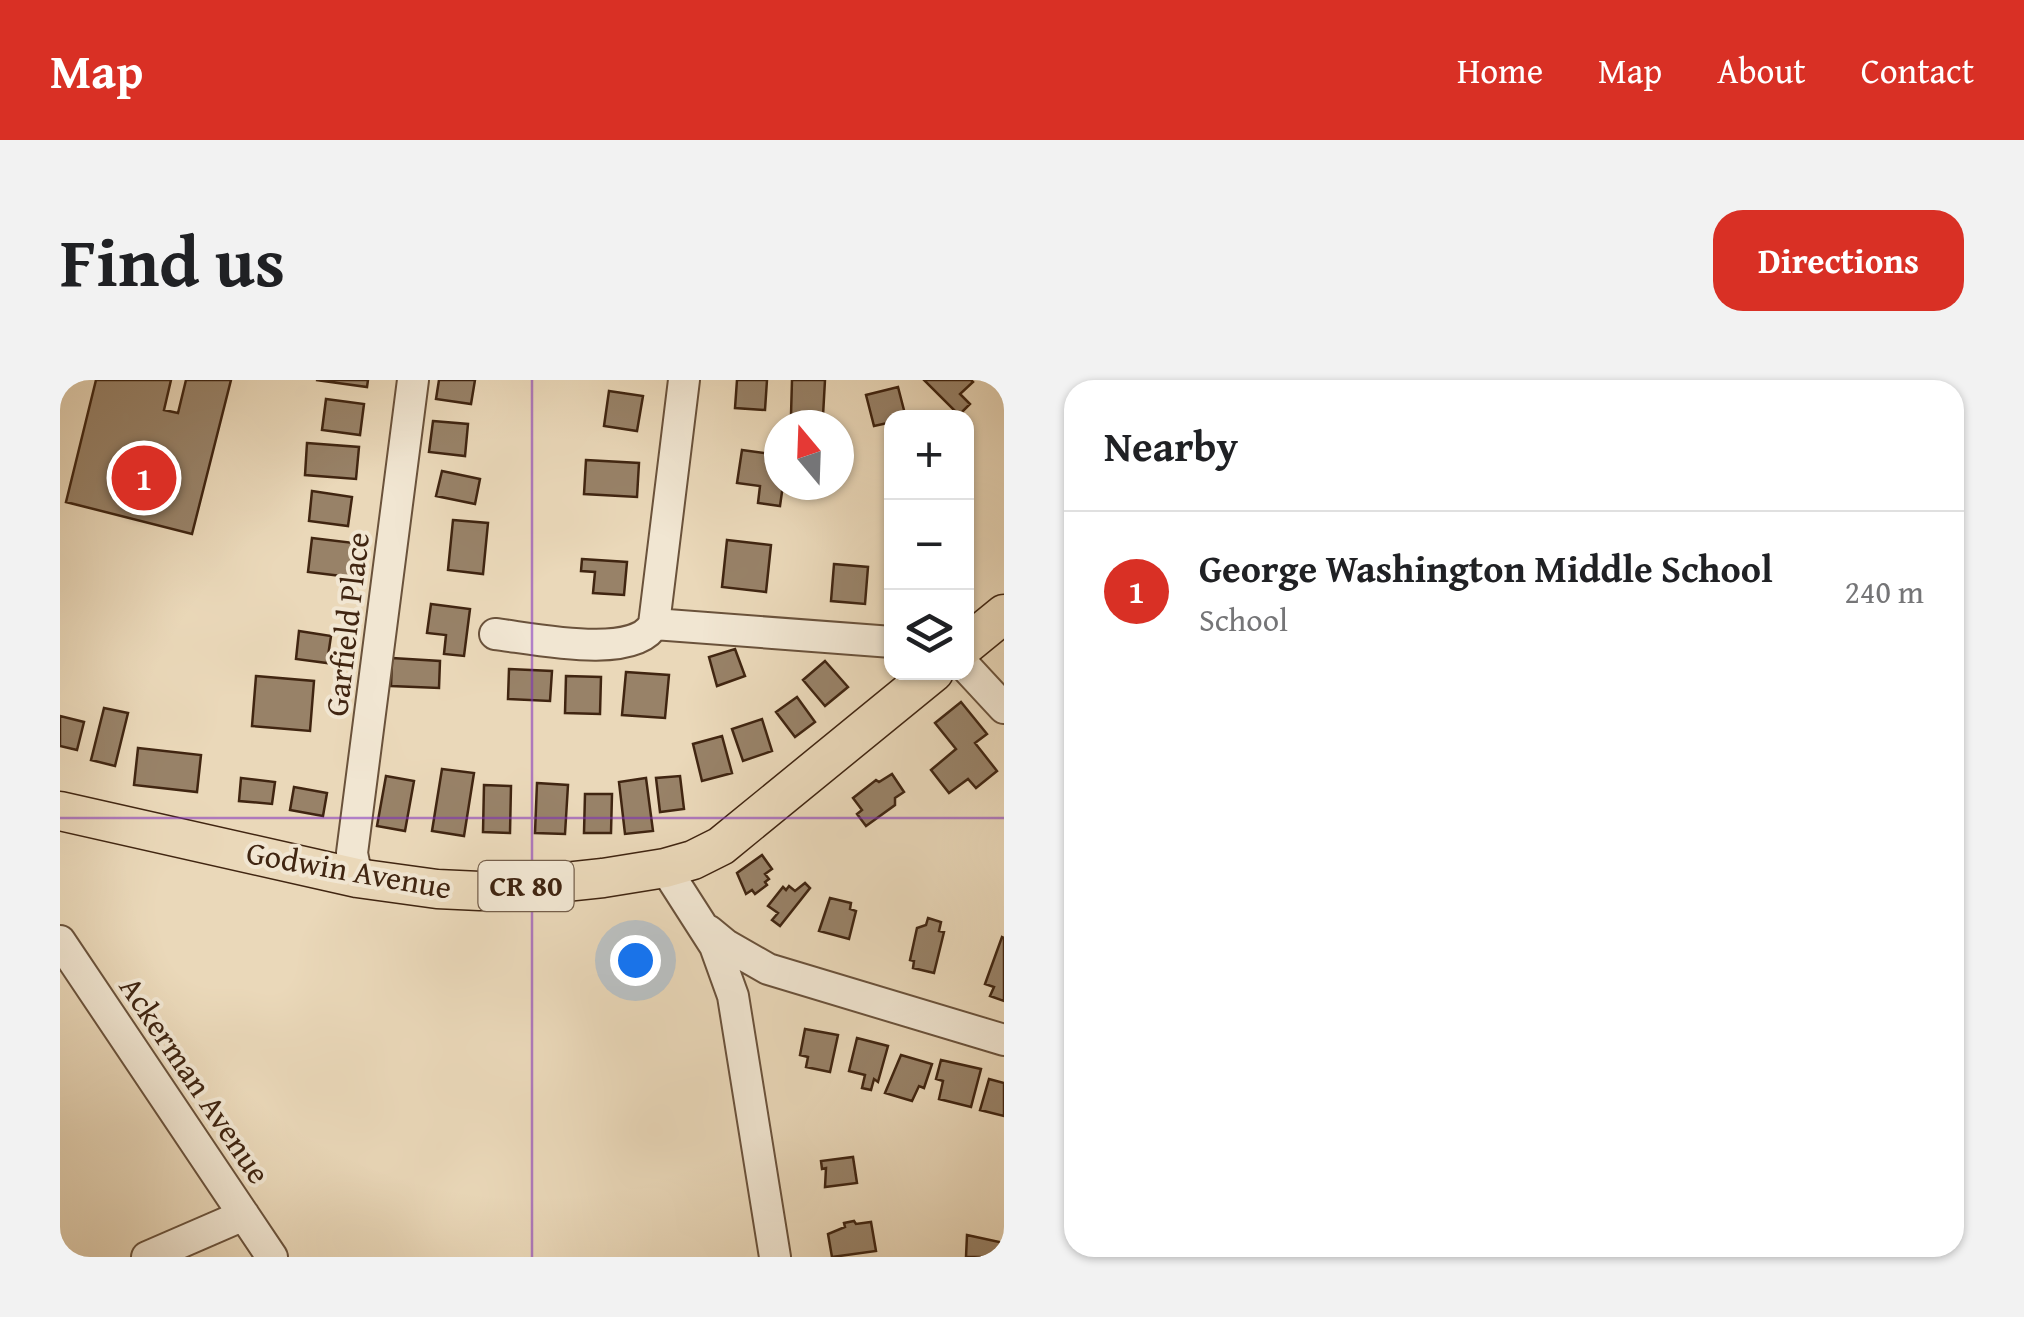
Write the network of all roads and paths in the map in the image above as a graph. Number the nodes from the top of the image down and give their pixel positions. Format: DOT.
graph roads {
  1 [pos="413,380"];
  2 [pos="684,380"];
  3 [pos="1004,614"];
  4 [pos="654,624"];
  5 [pos="495,634"];
  6 [pos="974,638"];
  7 [pos="884,641"];
  8 [pos="974,676"];
  9 [pos="924,680"];
  10 [pos="1004,708"];
  11 [pos="60,812"];
  12 [pos="664,868"];
  13 [pos="357,878"];
  14 [pos="699,922"];
  15 [pos="60,941"];
  16 [pos="1004,1040"];
  17 [pos="244,1215"];
  18 [pos="147,1257"];
  19 [pos="272,1257"];
  20 [pos="775,1257"];
  1 -- 13 [label="street, Garfield Place"];
  2 -- 4 [label="street"];
  3 -- 6 [label="main road"];
  4 -- 5 [label="street"];
  4 -- 7 [label="street"];
  8 -- 10 [label="street"];
  9 -- 12 [label="main road, Godwin Avenue / CR 80"];
  11 -- 13 [label="main road, Godwin Avenue / CR 80"];
  12 -- 13 [label="main road, Godwin Avenue / CR 80"];
  12 -- 14 [label="street"];
  14 -- 16 [label="street"];
  14 -- 20 [label="street"];
  15 -- 17 [label="street, Ackerman Avenue"];
  17 -- 18 [label="street"];
  17 -- 19 [label="street, Ackerman Avenue"];
}
